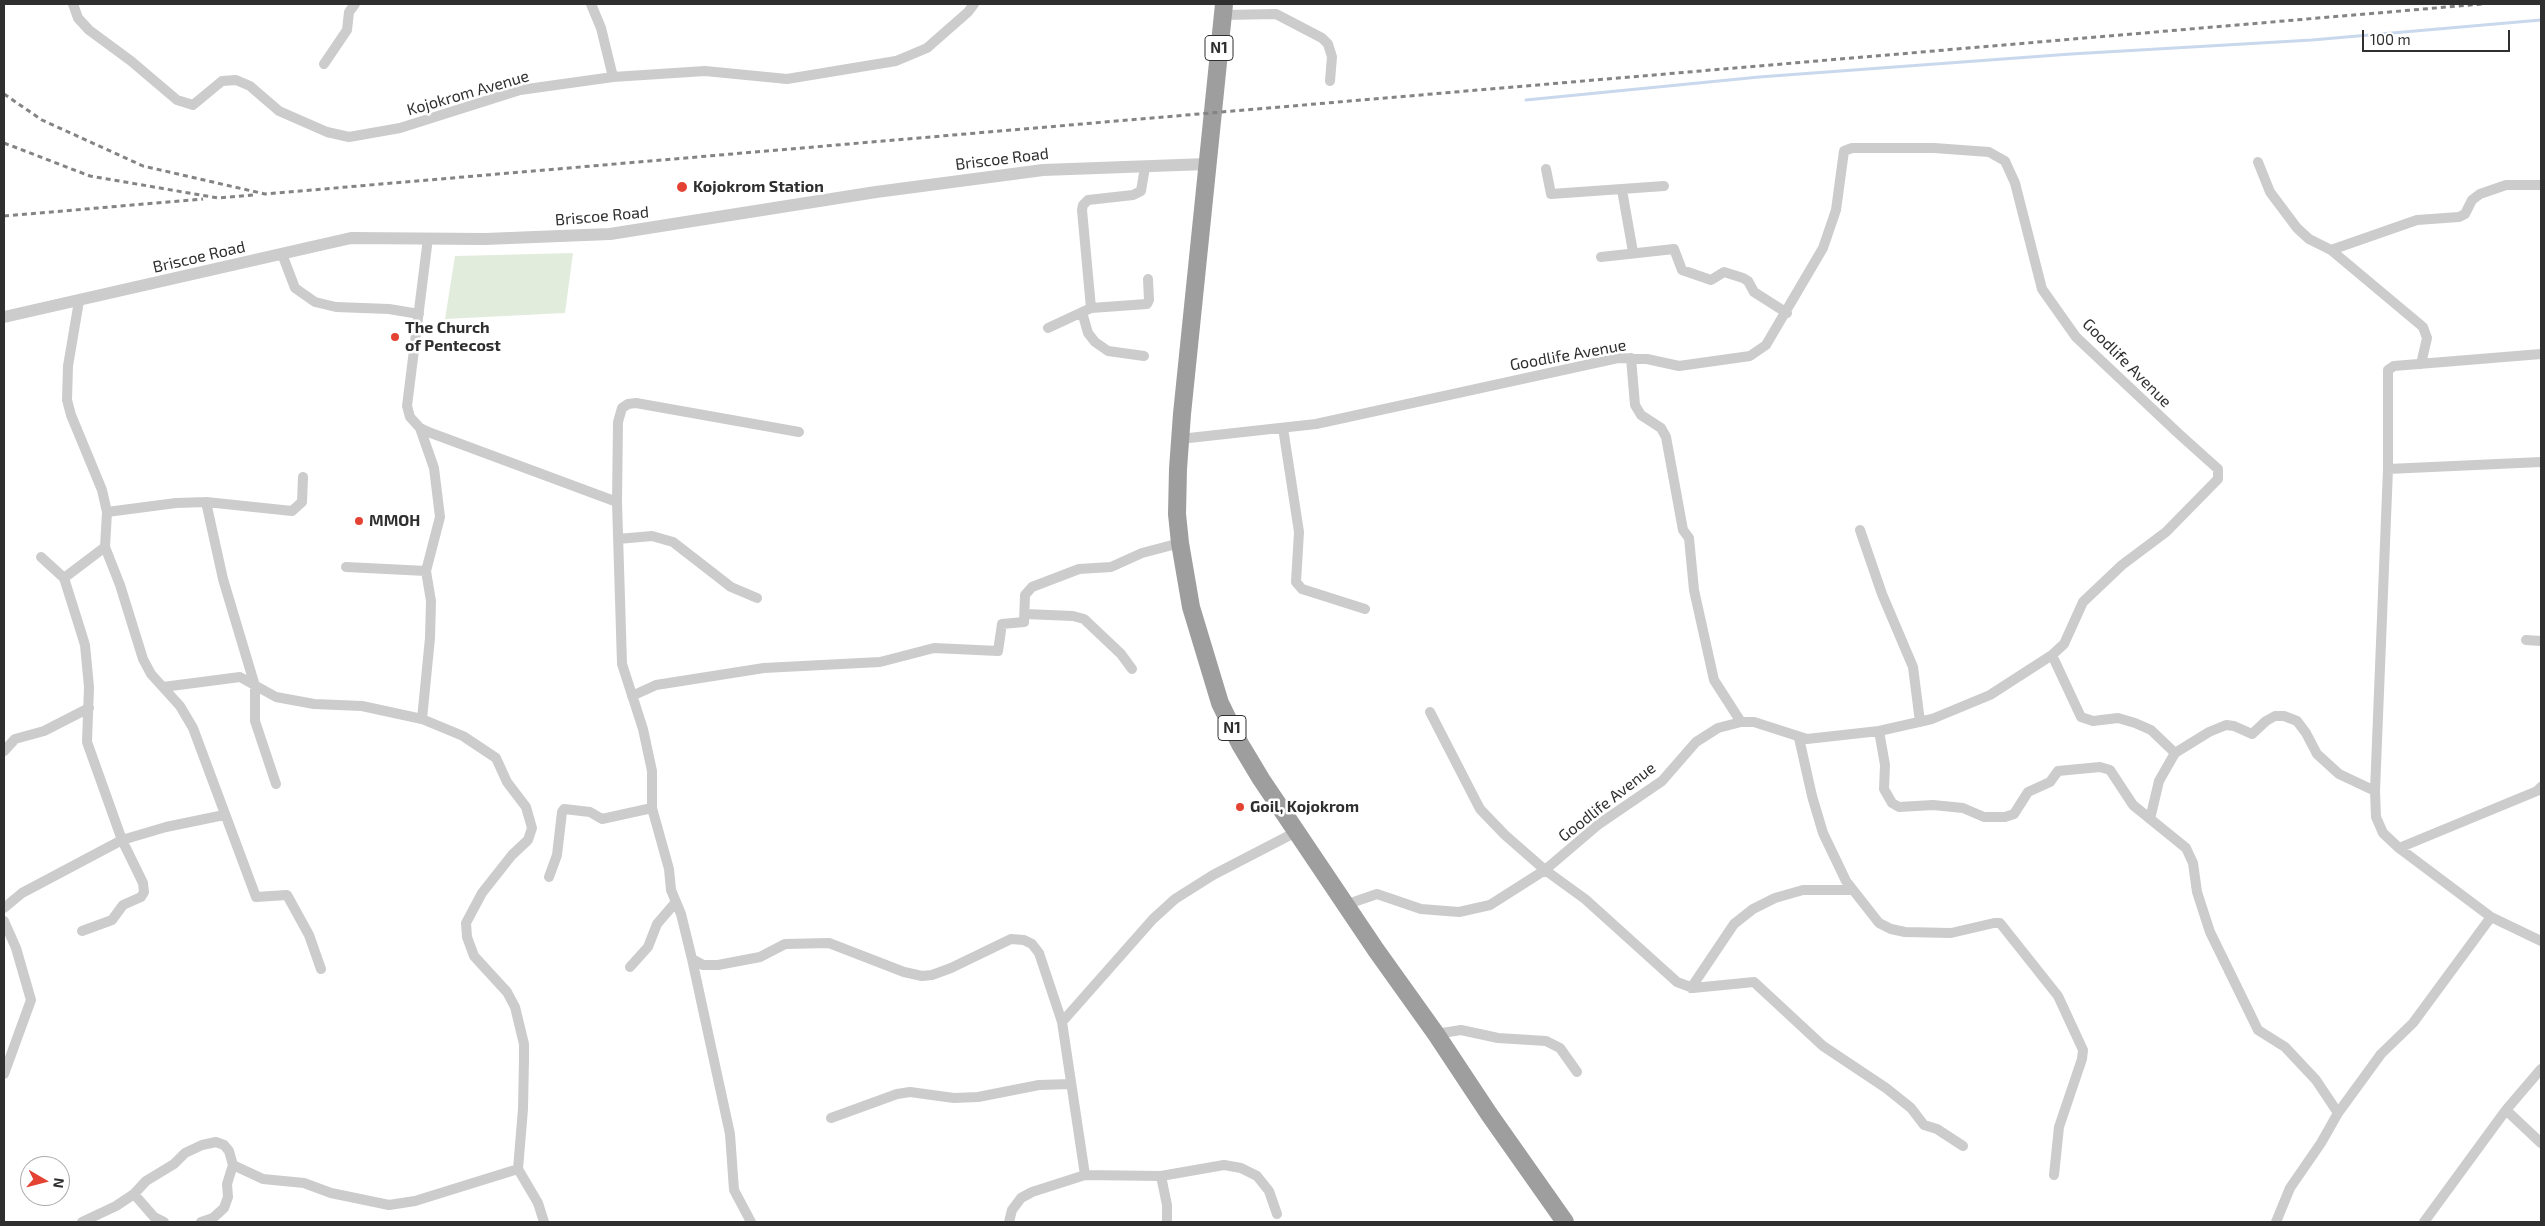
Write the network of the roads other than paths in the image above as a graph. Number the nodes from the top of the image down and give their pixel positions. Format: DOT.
graph roads {
  1 [pos="73,4"];
  2 [pos="356,4"];
  3 [pos="591,4"];
  4 [pos="974,4"];
  5 [pos="1223,9"];
  6 [pos="1276,9"];
  7 [pos="324,64"];
  8 [pos="613,77"];
  9 [pos="1330,81"];
  10 [pos="2258,162"];
  11 [pos="1207,164"];
  12 [pos="1145,166"];
  13 [pos="1546,169"];
  14 [pos="2541,185"];
  15 [pos="1664,186"];
  16 [pos="1622,190"];
  17 [pos="428,238"];
  18 [pos="2331,250"];
  19 [pos="1633,252"];
  20 [pos="282,254"];
  21 [pos="1601,256"];
  22 [pos="1148,278"];
  23 [pos="78,301"];
  24 [pos="1086,310"];
  25 [pos="1787,313"];
  26 [pos="418,314"];
  27 [pos="4,317"];
  28 [pos="1048,328"];
  29 [pos="2541,354"];
  30 [pos="1144,356"];
  31 [pos="1631,358"];
  32 [pos="2421,364"];
  33 [pos="420,428"];
  34 [pos="1283,428"];
  35 [pos="799,432"];
  36 [pos="1180,439"];
  37 [pos="2541,462"];
  38 [pos="2388,469"];
  39 [pos="303,477"];
  40 [pos="206,502"];
  41 [pos="617,502"];
  42 [pos="106,512"];
  43 [pos="1860,530"];
  44 [pos="618,539"];
  45 [pos="1180,543"];
  46 [pos="105,547"];
  47 [pos="41,557"];
  48 [pos="346,567"];
  49 [pos="426,570"];
  50 [pos="64,578"];
  51 [pos="757,598"];
  52 [pos="1365,609"];
  53 [pos="1025,614"];
  54 [pos="2526,640"];
  55 [pos="2541,641"];
  56 [pos="2052,655"];
  57 [pos="1132,669"];
  58 [pos="254,686"];
  59 [pos="164,687"];
  60 [pos="632,696"];
  61 [pos="89,708"];
  62 [pos="1430,712"];
  63 [pos="422,719"];
  64 [pos="1741,722"];
  65 [pos="1920,722"];
  66 [pos="1879,731"];
  67 [pos="1798,738"];
  68 [pos="4,751"];
  69 [pos="2175,753"];
  70 [pos="276,784"];
  71 [pos="2541,787"];
  72 [pos="2375,791"];
  73 [pos="652,808"];
  74 [pos="224,815"];
  75 [pos="2150,819"];
  76 [pos="1296,832"];
  77 [pos="122,840"];
  78 [pos="2399,848"];
  79 [pos="1545,870"];
  80 [pos="549,877"];
  81 [pos="1852,890"];
  82 [pos="675,903"];
  83 [pos="1345,905"];
  84 [pos="4,908"];
  85 [pos="2491,917"];
  86 [pos="4,921"];
  87 [pos="82,931"];
  88 [pos="2541,941"];
  89 [pos="692,958"];
  90 [pos="630,968"];
  91 [pos="320,969"];
  92 [pos="1691,988"];
  93 [pos="1062,1022"];
  94 [pos="1436,1034"];
  95 [pos="2541,1069"];
  96 [pos="1576,1072"];
  97 [pos="4,1074"];
  98 [pos="1070,1084"];
  99 [pos="2506,1110"];
  100 [pos="2338,1113"];
  101 [pos="831,1118"];
  102 [pos="2541,1143"];
  103 [pos="1963,1146"];
  104 [pos="233,1165"];
  105 [pos="518,1169"];
  106 [pos="1086,1175"];
  107 [pos="2054,1175"];
  108 [pos="1161,1176"];
  109 [pos="134,1194"];
  110 [pos="1277,1214"];
  111 [pos="2280,1221"];
  112 [pos="82,1222"];
  113 [pos="164,1222"];
  114 [pos="201,1222"];
  115 [pos="544,1222"];
  116 [pos="751,1222"];
  117 [pos="1009,1222"];
  118 [pos="1167,1222"];
  119 [pos="1565,1222"];
  120 [pos="2424,1222"];
  1 -- 8 [label="street, Kojokrom Avenue"];
  2 -- 7 [label="street"];
  3 -- 8 [label="street"];
  4 -- 8 [label="street, Kojokrom Avenue"];
  5 -- 6 [label="street"];
  5 -- 11 [label="highway, N1"];
  6 -- 9 [label="street"];
  10 -- 18 [label="street"];
  11 -- 12 [label="street, Briscoe Road"];
  11 -- 36 [label="highway, N1"];
  12 -- 17 [label="street, Briscoe Road"];
  12 -- 24 [label="street"];
  13 -- 16 [label="street"];
  14 -- 18 [label="street"];
  15 -- 16 [label="street"];
  16 -- 19 [label="street"];
  17 -- 20 [label="street, Briscoe Road"];
  17 -- 26 [label="street"];
  18 -- 32 [label="street"];
  19 -- 21 [label="street"];
  19 -- 25 [label="street"];
  20 -- 23 [label="street, Briscoe Road"];
  20 -- 26 [label="street"];
  22 -- 24 [label="street"];
  23 -- 27 [label="street, Briscoe Road"];
  23 -- 42 [label="street"];
  24 -- 28 [label="street"];
  24 -- 30 [label="street"];
  25 -- 31 [label="street, Goodlife Avenue"];
  25 -- 56 [label="street, Goodlife Avenue"];
  26 -- 33 [label="street"];
  29 -- 32 [label="street"];
  31 -- 34 [label="street, Goodlife Avenue"];
  31 -- 64 [label="street"];
  32 -- 38 [label="street"];
  33 -- 41 [label="street"];
  33 -- 49 [label="street"];
  34 -- 36 [label="street, Goodlife Avenue"];
  34 -- 52 [label="street"];
  35 -- 41 [label="street"];
  36 -- 45 [label="highway, N1"];
  37 -- 38 [label="street"];
  38 -- 72 [label="street"];
  39 -- 40 [label="street"];
  40 -- 42 [label="street"];
  40 -- 58 [label="street"];
  41 -- 44 [label="street"];
  42 -- 46 [label="street"];
  43 -- 65 [label="street"];
  44 -- 51 [label="street"];
  44 -- 60 [label="street"];
  45 -- 53 [label="street"];
  45 -- 76 [label="highway, N1"];
  46 -- 50 [label="street"];
  46 -- 59 [label="street"];
  47 -- 50 [label="street"];
  48 -- 49 [label="street"];
  49 -- 63 [label="street"];
  50 -- 61 [label="street"];
  53 -- 57 [label="street"];
  53 -- 60 [label="street"];
  54 -- 55 [label="street"];
  56 -- 65 [label="street, Goodlife Avenue"];
  56 -- 69 [label="street"];
  58 -- 59 [label="street"];
  58 -- 63 [label="street"];
  58 -- 70 [label="street"];
  59 -- 74 [label="street"];
  60 -- 73 [label="street"];
  61 -- 68 [label="street"];
  61 -- 77 [label="street"];
  62 -- 79 [label="street"];
  63 -- 105 [label="street"];
  64 -- 67 [label="street, Goodlife Avenue"];
  64 -- 79 [label="street, Goodlife Avenue"];
  65 -- 66 [label="street, Goodlife Avenue"];
  66 -- 67 [label="street, Goodlife Avenue"];
  66 -- 75 [label="street"];
  67 -- 81 [label="street"];
  69 -- 72 [label="street"];
  69 -- 75 [label="street"];
  71 -- 78 [label="street"];
  72 -- 78 [label="street"];
  73 -- 80 [label="street"];
  73 -- 82 [label="street"];
  74 -- 77 [label="street"];
  74 -- 91 [label="street"];
  75 -- 100 [label="street"];
  76 -- 83 [label="highway, N1"];
  76 -- 93 [label="street"];
  77 -- 84 [label="street"];
  77 -- 87 [label="street"];
  78 -- 85 [label="street"];
  79 -- 83 [label="street, Goodlife Avenue"];
  79 -- 92 [label="street"];
  81 -- 92 [label="street"];
  81 -- 107 [label="street"];
  82 -- 89 [label="street"];
  82 -- 90 [label="street"];
  83 -- 94 [label="highway, N1"];
  85 -- 88 [label="street"];
  85 -- 100 [label="street"];
  86 -- 97 [label="street"];
  89 -- 93 [label="street"];
  89 -- 116 [label="street"];
  92 -- 103 [label="street"];
  93 -- 98 [label="street"];
  94 -- 96 [label="street"];
  94 -- 119 [label="highway, N1"];
  95 -- 99 [label="street"];
  98 -- 101 [label="street"];
  98 -- 106 [label="street"];
  99 -- 102 [label="street"];
  99 -- 120 [label="street"];
  100 -- 111 [label="street"];
  104 -- 105 [label="street"];
  104 -- 109 [label="street"];
  104 -- 114 [label="street"];
  105 -- 115 [label="street"];
  106 -- 108 [label="street"];
  106 -- 117 [label="street"];
  108 -- 110 [label="street"];
  108 -- 118 [label="street"];
  109 -- 112 [label="street"];
  109 -- 113 [label="street"];
}
